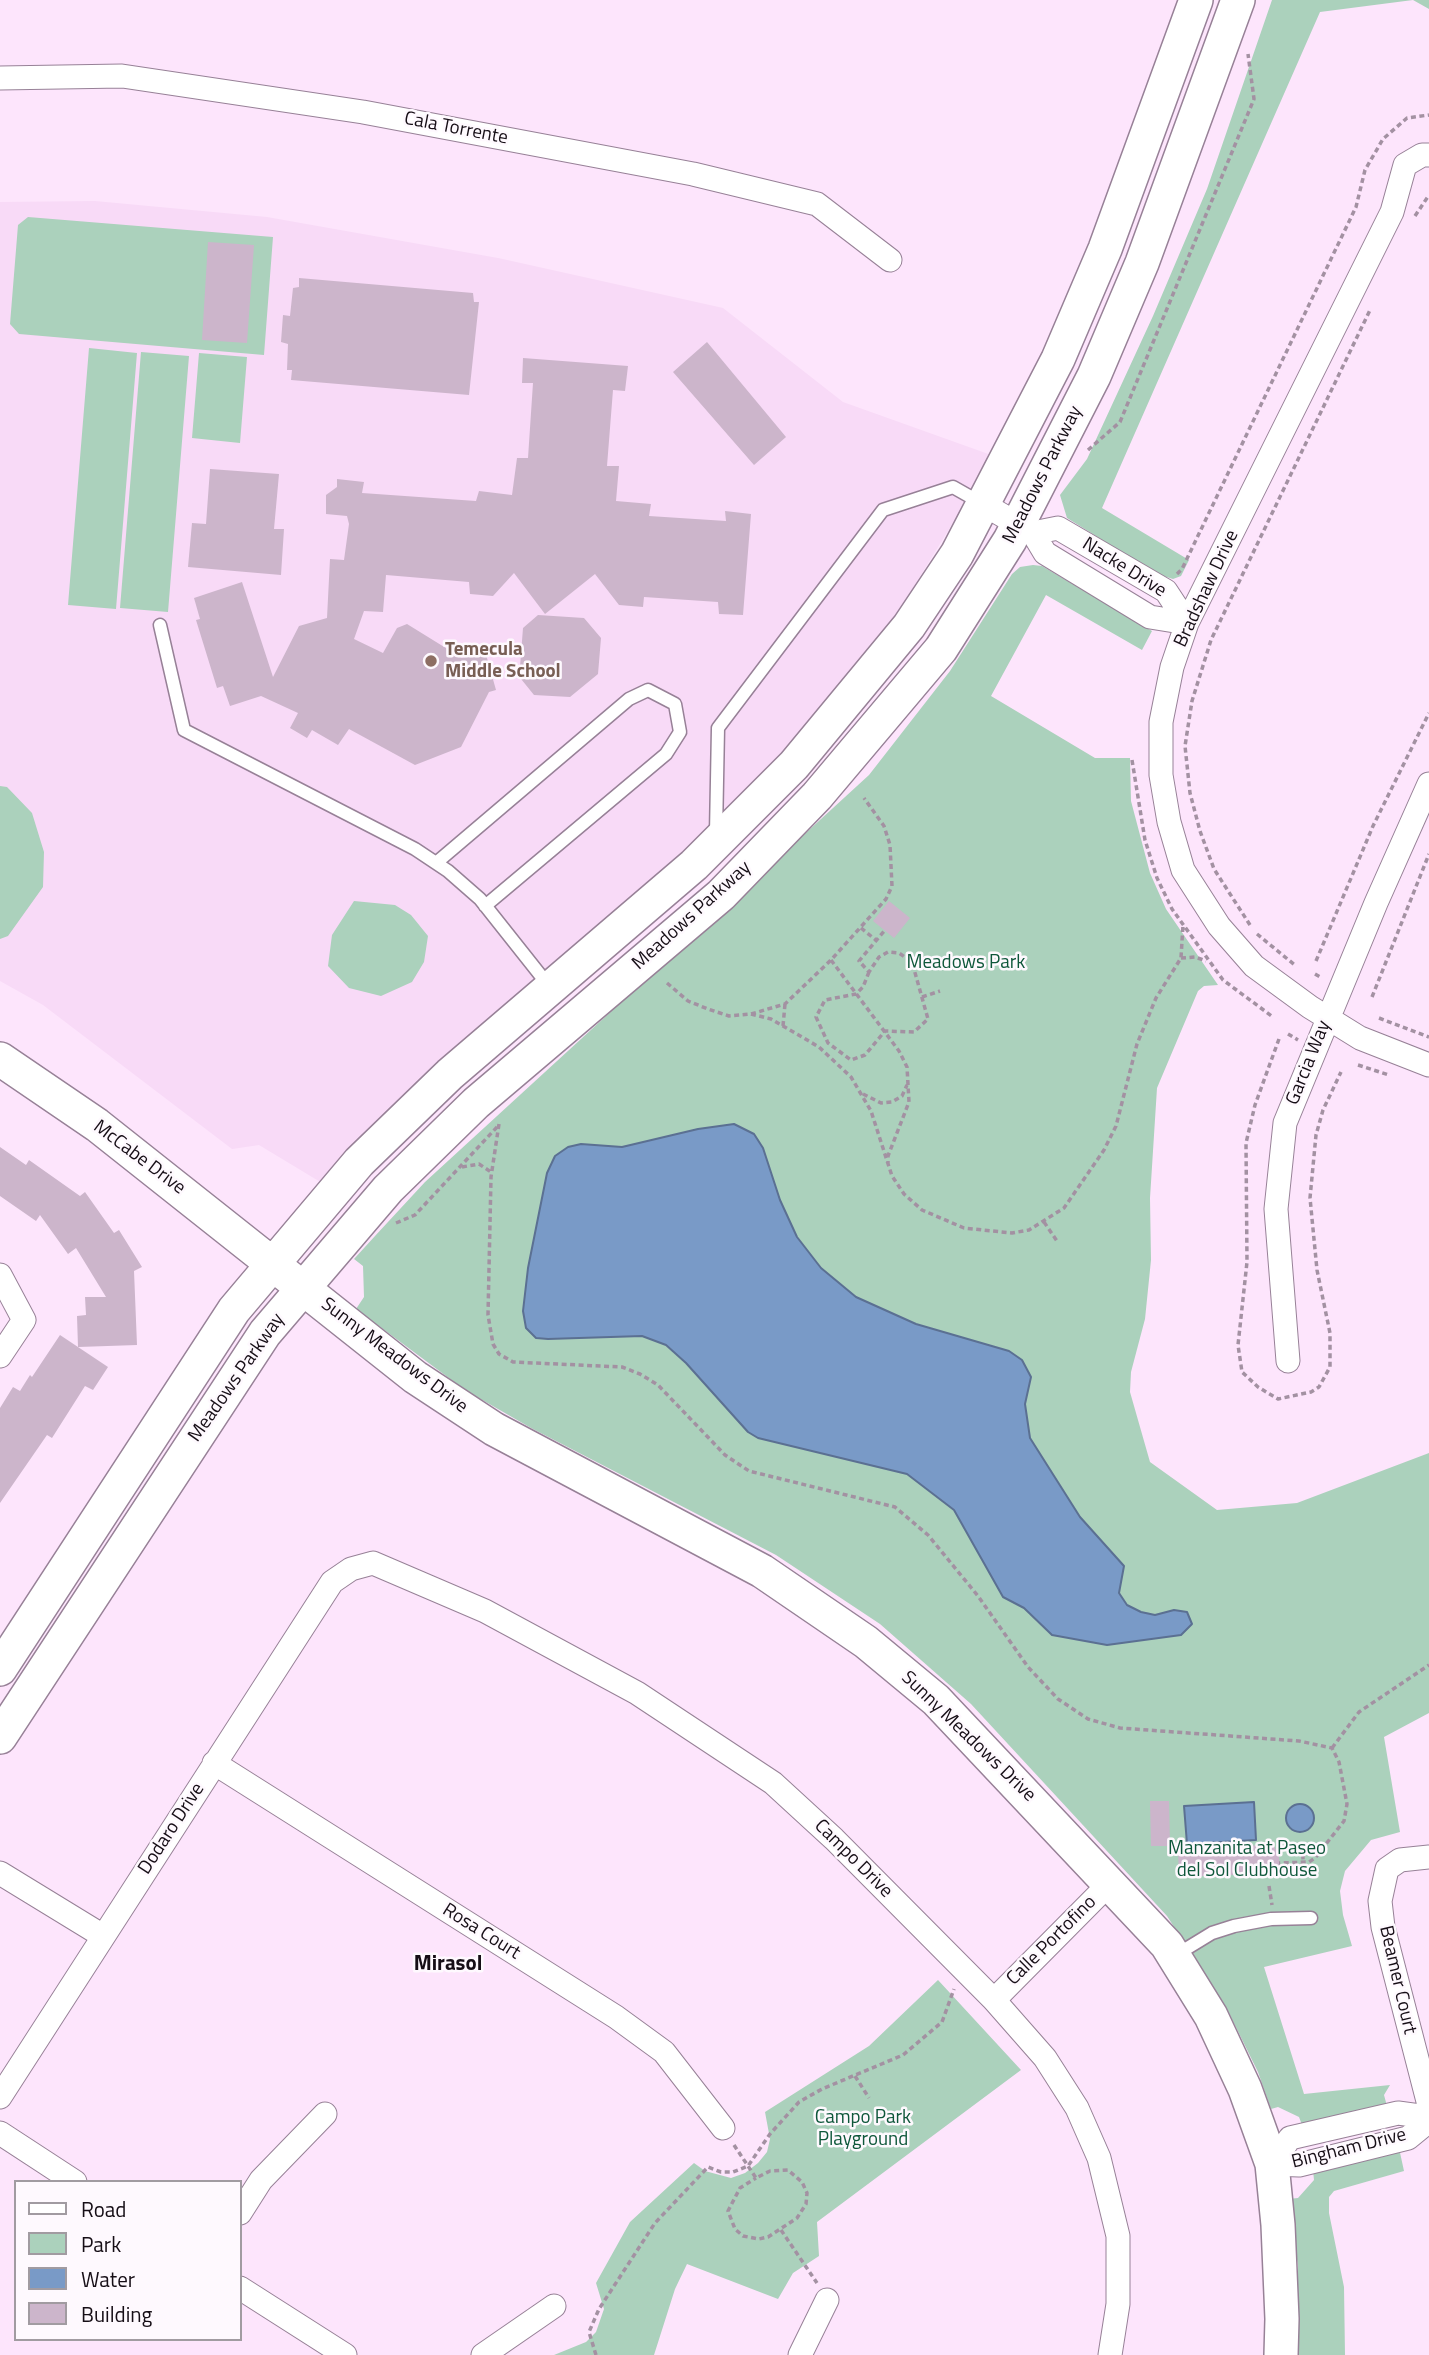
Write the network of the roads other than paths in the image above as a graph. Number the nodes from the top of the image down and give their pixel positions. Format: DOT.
graph roads {
  1 [pos="1196,0"];
  2 [pos="1238,0"];
  3 [pos="0,78"];
  4 [pos="1425,155"];
  5 [pos="890,260"];
  6 [pos="983,505"];
  7 [pos="1025,529"];
  8 [pos="1187,623"];
  9 [pos="160,625"];
  10 [pos="1429,784"];
  11 [pos="716,843"];
  12 [pos="436,863"];
  13 [pos="485,906"];
  14 [pos="551,989"];
  15 [pos="1328,1019"];
  16 [pos="0,1059"];
  17 [pos="1429,1065"];
  18 [pos="273,1264"];
  19 [pos="0,1275"];
  20 [pos="304,1287"];
  21 [pos="0,1356"];
  22 [pos="1288,1361"];
  23 [pos="351,1569"];
  24 [pos="0,1669"];
  25 [pos="0,1737"];
  26 [pos="214,1763"];
  27 [pos="1429,1857"];
  28 [pos="0,1873"];
  29 [pos="1111,1882"];
  30 [pos="1311,1918"];
  31 [pos="103,1936"];
  32 [pos="1174,1956"];
  33 [pos="994,2000"];
  34 [pos="0,2097"];
  35 [pos="1429,2105"];
  36 [pos="325,2114"];
  37 [pos="1429,2119"];
  38 [pos="723,2128"];
  39 [pos="0,2133"];
  40 [pos="1272,2164"];
  41 [pos="72,2180"];
  42 [pos="242,2210"];
  43 [pos="242,2289"];
  44 [pos="827,2300"];
  45 [pos="554,2306"];
  46 [pos="345,2355"];
  47 [pos="483,2355"];
  48 [pos="800,2355"];
  49 [pos="1110,2355"];
  50 [pos="1280,2355"];
  1 -- 6 [label="main road, Meadows Parkway"];
  2 -- 7 [label="main road, Meadows Parkway"];
  3 -- 5 [label="street, Cala Torrente"];
  4 -- 8 [label="street, Bradshaw Drive"];
  6 -- 7 [label="street"];
  6 -- 11 [label="main road, Meadows Parkway"];
  6 -- 11 [label="lane"];
  7 -- 8 [label="street, Nacke Drive"];
  7 -- 20 [label="main road, Meadows Parkway"];
  8 -- 15 [label="street, Bradshaw Drive"];
  9 -- 12 [label="lane"];
  10 -- 15 [label="street, Garcia Way"];
  11 -- 14 [label="main road, Meadows Parkway"];
  12 -- 13 [label="lane"];
  12 -- 13 [label="lane"];
  13 -- 14 [label="lane"];
  14 -- 18 [label="main road, Meadows Parkway"];
  15 -- 17 [label="street, Bradshaw Drive"];
  15 -- 22 [label="street, Garcia Way"];
  16 -- 18 [label="main road, McCabe Drive"];
  18 -- 20 [label="main road, McCabe Drive"];
  18 -- 24 [label="main road, Meadows Parkway"];
  19 -- 21 [label="street"];
  20 -- 25 [label="main road, Meadows Parkway"];
  20 -- 29 [label="main road, Sunny Meadows Drive"];
  23 -- 26 [label="street, Dodaro Drive"];
  23 -- 33 [label="street, Campo Drive"];
  26 -- 31 [label="street, Dodaro Drive"];
  26 -- 38 [label="street, Rosa Court"];
  27 -- 35 [label="street, Beamer Court"];
  28 -- 31 [label="street"];
  29 -- 32 [label="main road, Sunny Meadows Drive"];
  29 -- 33 [label="street, Calle Portofino"];
  30 -- 32 [label="lane"];
  31 -- 34 [label="street, Dodaro Drive"];
  32 -- 40 [label="main road, Sunny Meadows Drive"];
  33 -- 49 [label="street, Campo Drive"];
  36 -- 42 [label="street"];
  37 -- 40 [label="street, Bingham Drive"];
  39 -- 41 [label="street"];
  40 -- 50 [label="main road, Sunny Meadows Drive"];
  43 -- 46 [label="street"];
  44 -- 48 [label="street"];
  45 -- 47 [label="street"];
}
